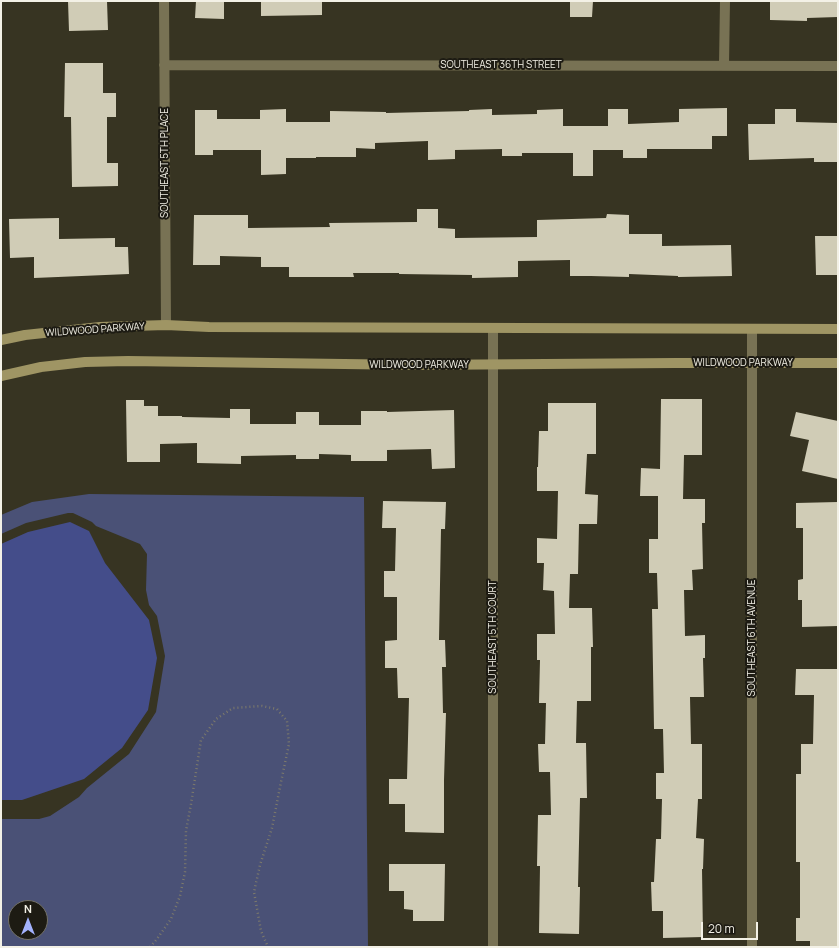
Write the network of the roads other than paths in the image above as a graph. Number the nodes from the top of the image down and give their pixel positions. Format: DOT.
graph roads {
  1 [pos="164,1"];
  2 [pos="725,1"];
  3 [pos="164,66"];
  4 [pos="724,66"];
  5 [pos="838,66"];
  6 [pos="166,325"];
  7 [pos="493,328"];
  8 [pos="752,329"];
  9 [pos="838,329"];
  10 [pos="1,340"];
  11 [pos="752,363"];
  12 [pos="838,363"];
  13 [pos="493,364"];
  14 [pos="1,376"];
  15 [pos="493,947"];
  16 [pos="752,947"];
  1 -- 3 [label="street, SOUTHEAST 5TH PLACE"];
  2 -- 4 [label="street"];
  3 -- 4 [label="street, SOUTHEAST 36TH STREET"];
  3 -- 6 [label="street, SOUTHEAST 5TH PLACE"];
  4 -- 5 [label="street, SOUTHEAST 36TH STREET"];
  6 -- 7 [label="street, WILDWOOD PARKWAY"];
  6 -- 10 [label="street, WILDWOOD PARKWAY"];
  7 -- 8 [label="street, WILDWOOD PARKWAY"];
  7 -- 13 [label="street, SOUTHEAST 5TH COURT"];
  8 -- 9 [label="street, WILDWOOD PARKWAY"];
  8 -- 11 [label="street, SOUTHEAST 6TH AVENUE"];
  11 -- 12 [label="street, WILDWOOD PARKWAY"];
  11 -- 13 [label="street, WILDWOOD PARKWAY"];
  11 -- 16 [label="street, SOUTHEAST 6TH AVENUE"];
  13 -- 14 [label="street, WILDWOOD PARKWAY"];
  13 -- 15 [label="street, SOUTHEAST 5TH COURT"];
}
